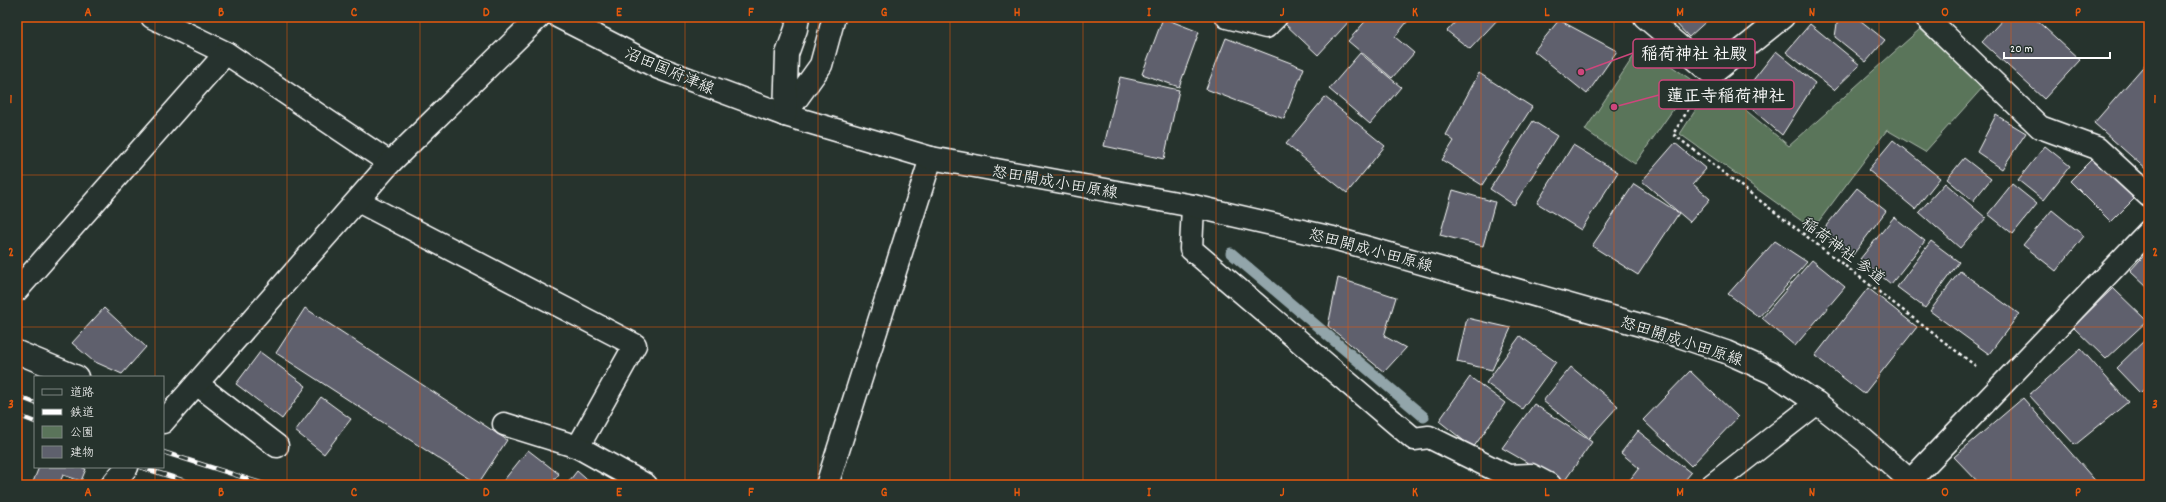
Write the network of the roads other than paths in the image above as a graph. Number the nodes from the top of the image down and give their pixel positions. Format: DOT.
graph roads {
  1 [pos="152,17"];
  2 [pos="539,17"];
  3 [pos="558,17"];
  4 [pos="798,17"];
  5 [pos="834,17"];
  6 [pos="1226,17"];
  7 [pos="1276,17"];
  8 [pos="1645,17"];
  9 [pos="1783,17"];
  10 [pos="1926,17"];
  11 [pos="226,53"];
  12 [pos="785,116"];
  13 [pos="931,158"];
  14 [pos="390,163"];
  15 [pos="2149,196"];
  16 [pos="358,201"];
  17 [pos="1193,206"];
  18 [pos="2149,231"];
  19 [pos="17,290"];
  20 [pos="17,352"];
  21 [pos="75,376"];
  22 [pos="197,384"];
  23 [pos="1816,403"];
  24 [pos="165,416"];
  25 [pos="504,424"];
  26 [pos="277,446"];
  27 [pos="578,447"];
  28 [pos="126,468"];
  29 [pos="1505,480"];
  30 [pos="1912,483"];
  31 [pos="112,485"];
  32 [pos="646,485"];
  33 [pos="827,485"];
  34 [pos="1550,485"];
  35 [pos="1712,485"];
  1 -- 11 [label="main road"];
  2 -- 14 [label="main road"];
  3 -- 12 [label="main road, 沼田国府津線"];
  4 -- 12 [label="main road"];
  5 -- 12 [label="main road"];
  6 -- 7 [label="main road"];
  8 -- 9 [label="main road"];
  10 -- 15 [label="main road"];
  11 -- 14 [label="main road"];
  11 -- 19 [label="main road"];
  12 -- 13 [label="main road, 怒田開成小田原線"];
  13 -- 17 [label="main road, 怒田開成小田原線"];
  13 -- 33 [label="main road"];
  14 -- 16 [label="main road"];
  16 -- 22 [label="main road"];
  16 -- 27 [label="main road"];
  17 -- 23 [label="main road, 怒田開成小田原線"];
  17 -- 29 [label="main road"];
  18 -- 30 [label="main road"];
  20 -- 21 [label="main road"];
  22 -- 24 [label="main road"];
  22 -- 26 [label="main road"];
  23 -- 30 [label="main road, 怒田開成小田原線"];
  23 -- 35 [label="main road"];
  25 -- 27 [label="main road"];
  27 -- 32 [label="main road"];
  28 -- 31 [label="main road"];
  29 -- 34 [label="main road"];
}
